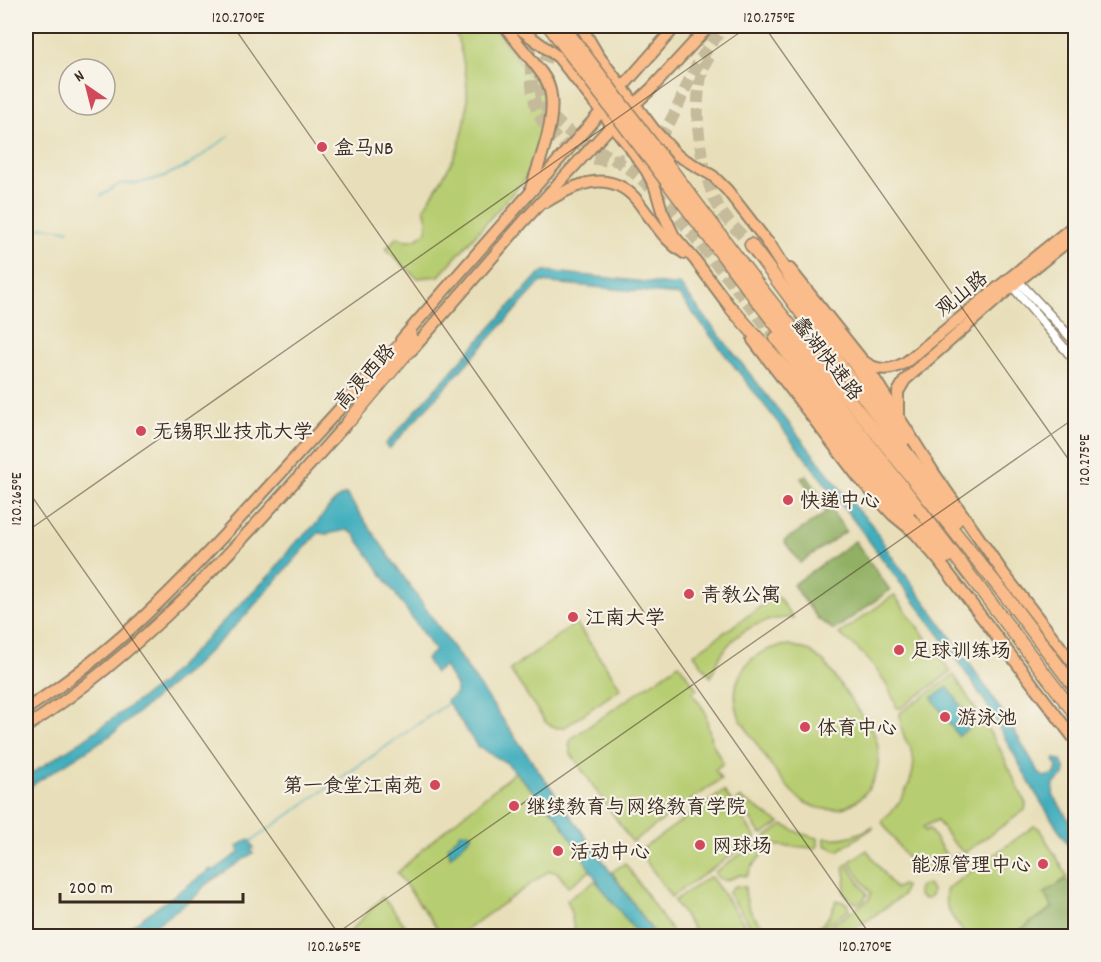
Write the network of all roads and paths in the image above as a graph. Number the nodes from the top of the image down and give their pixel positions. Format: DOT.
graph roads {
  1 [pos="505,26"];
  2 [pos="516,26"];
  3 [pos="549,26"];
  4 [pos="563,26"];
  5 [pos="581,26"];
  6 [pos="676,26"];
  7 [pos="709,26"];
  8 [pos="622,88"];
  9 [pos="634,104"];
  10 [pos="602,111"];
  11 [pos="612,125"];
  12 [pos="530,191"];
  13 [pos="523,222"];
  14 [pos="1076,224"];
  15 [pos="1076,235"];
  16 [pos="768,243"];
  17 [pos="751,245"];
  18 [pos="695,260"];
  19 [pos="1013,282"];
  20 [pos="754,287"];
  21 [pos="732,309"];
  22 [pos="776,338"];
  23 [pos="1076,343"];
  24 [pos="864,362"];
  25 [pos="1076,362"];
  26 [pos="350,397"];
  27 [pos="898,415"];
  28 [pos="349,421"];
  29 [pos="931,484"];
  30 [pos="941,550"];
  31 [pos="1005,595"];
  32 [pos="1076,667"];
  33 [pos="1052,684"];
  34 [pos="1076,687"];
  35 [pos="26,709"];
  36 [pos="1076,717"];
  37 [pos="26,727"];
  38 [pos="1076,741"];
  1 -- 12 [label="main road"];
  2 -- 10 [label="main road"];
  3 -- 20 [label="highway, 蠡湖快速路, bridge"];
  4 -- 20 [label="highway, 蠡湖快速路, bridge"];
  5 -- 8 [label="main road"];
  6 -- 8 [label="main road, 高浪西路"];
  7 -- 9 [label="main road, 高浪西路"];
  8 -- 9 [label="main road"];
  8 -- 10 [label="main road, 高浪西路"];
  9 -- 11 [label="main road, 高浪西路"];
  9 -- 16 [label="main road"];
  10 -- 11 [label="main road"];
  10 -- 12 [label="main road, 高浪西路"];
  11 -- 13 [label="main road, 高浪西路"];
  11 -- 18 [label="main road"];
  12 -- 26 [label="main road, 高浪西路"];
  13 -- 18 [label="main road"];
  13 -- 28 [label="main road, 高浪西路"];
  14 -- 19 [label="main road, 观山路"];
  15 -- 19 [label="main road, 观山路"];
  16 -- 24 [label="main road"];
  16 -- 29 [label="highway"];
  17 -- 29 [label="highway"];
  18 -- 21 [label="main road"];
  19 -- 23 [label="street"];
  19 -- 24 [label="main road, 观山路"];
  19 -- 25 [label="street"];
  19 -- 27 [label="main road, 观山路"];
  20 -- 31 [label="highway, 蠡湖快速路"];
  20 -- 33 [label="highway, 蠡湖快速路"];
  21 -- 30 [label="highway"];
  21 -- 38 [label="main road"];
  22 -- 30 [label="highway"];
  24 -- 27 [label="main road"];
  26 -- 28 [label="highway"];
  26 -- 35 [label="main road, 高浪西路"];
  27 -- 32 [label="main road"];
  28 -- 37 [label="main road, 高浪西路"];
  29 -- 31 [label="highway"];
  30 -- 33 [label="highway"];
  31 -- 34 [label="highway, 蠡湖快速路"];
  33 -- 36 [label="highway, 蠡湖快速路"];
}
